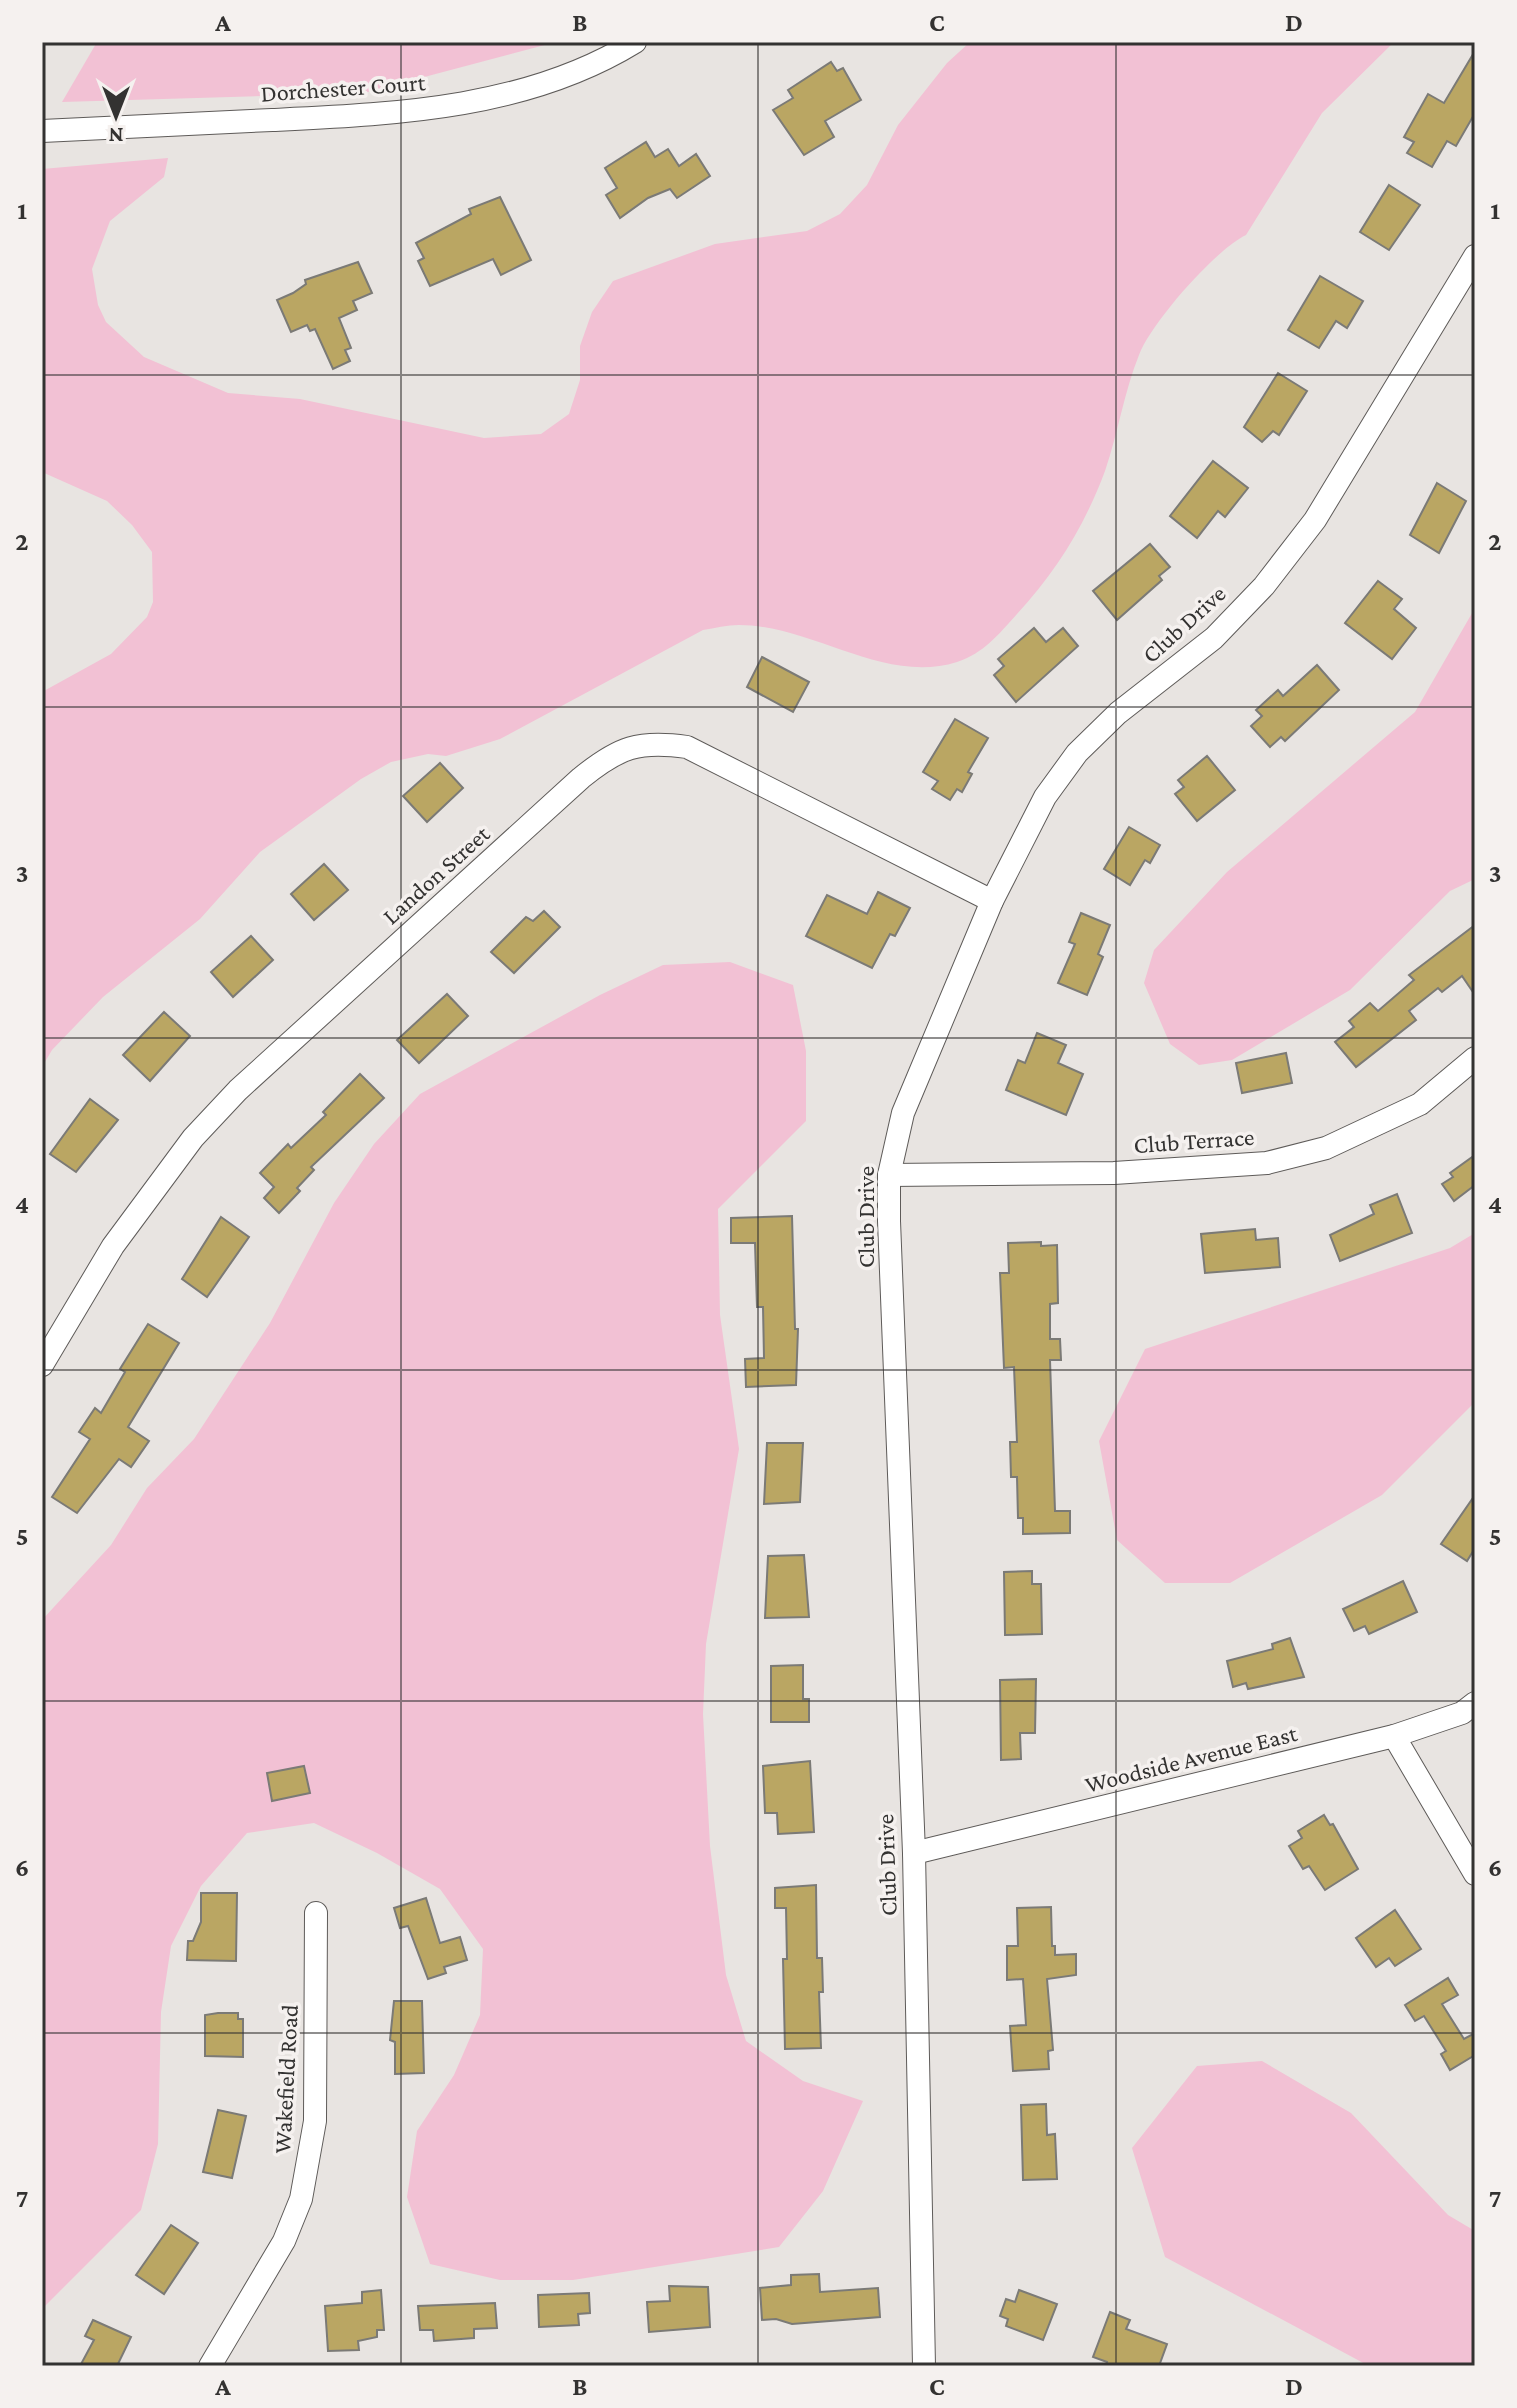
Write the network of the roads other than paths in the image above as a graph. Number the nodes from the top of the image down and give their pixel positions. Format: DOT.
graph roads {
  1 [pos="635,42"];
  2 [pos="42,131"];
  3 [pos="1475,256"];
  4 [pos="992,901"];
  5 [pos="1475,1058"];
  6 [pos="889,1175"];
  7 [pos="42,1365"];
  8 [pos="1475,1703"];
  9 [pos="1394,1736"];
  10 [pos="914,1853"];
  11 [pos="1475,1874"];
  12 [pos="316,1913"];
  13 [pos="210,2366"];
  14 [pos="924,2366"];
  1 -- 2 [label="street, Dorchester Court"];
  3 -- 4 [label="street, Club Drive"];
  4 -- 6 [label="street, Club Drive"];
  4 -- 7 [label="street, Landon Street"];
  5 -- 6 [label="street, Club Terrace"];
  6 -- 10 [label="street, Club Drive"];
  8 -- 9 [label="street, Woodside Avenue East"];
  9 -- 10 [label="street, Woodside Avenue East"];
  9 -- 11 [label="street"];
  10 -- 14 [label="street, Club Drive"];
  12 -- 13 [label="street, Wakefield Road"];
}
